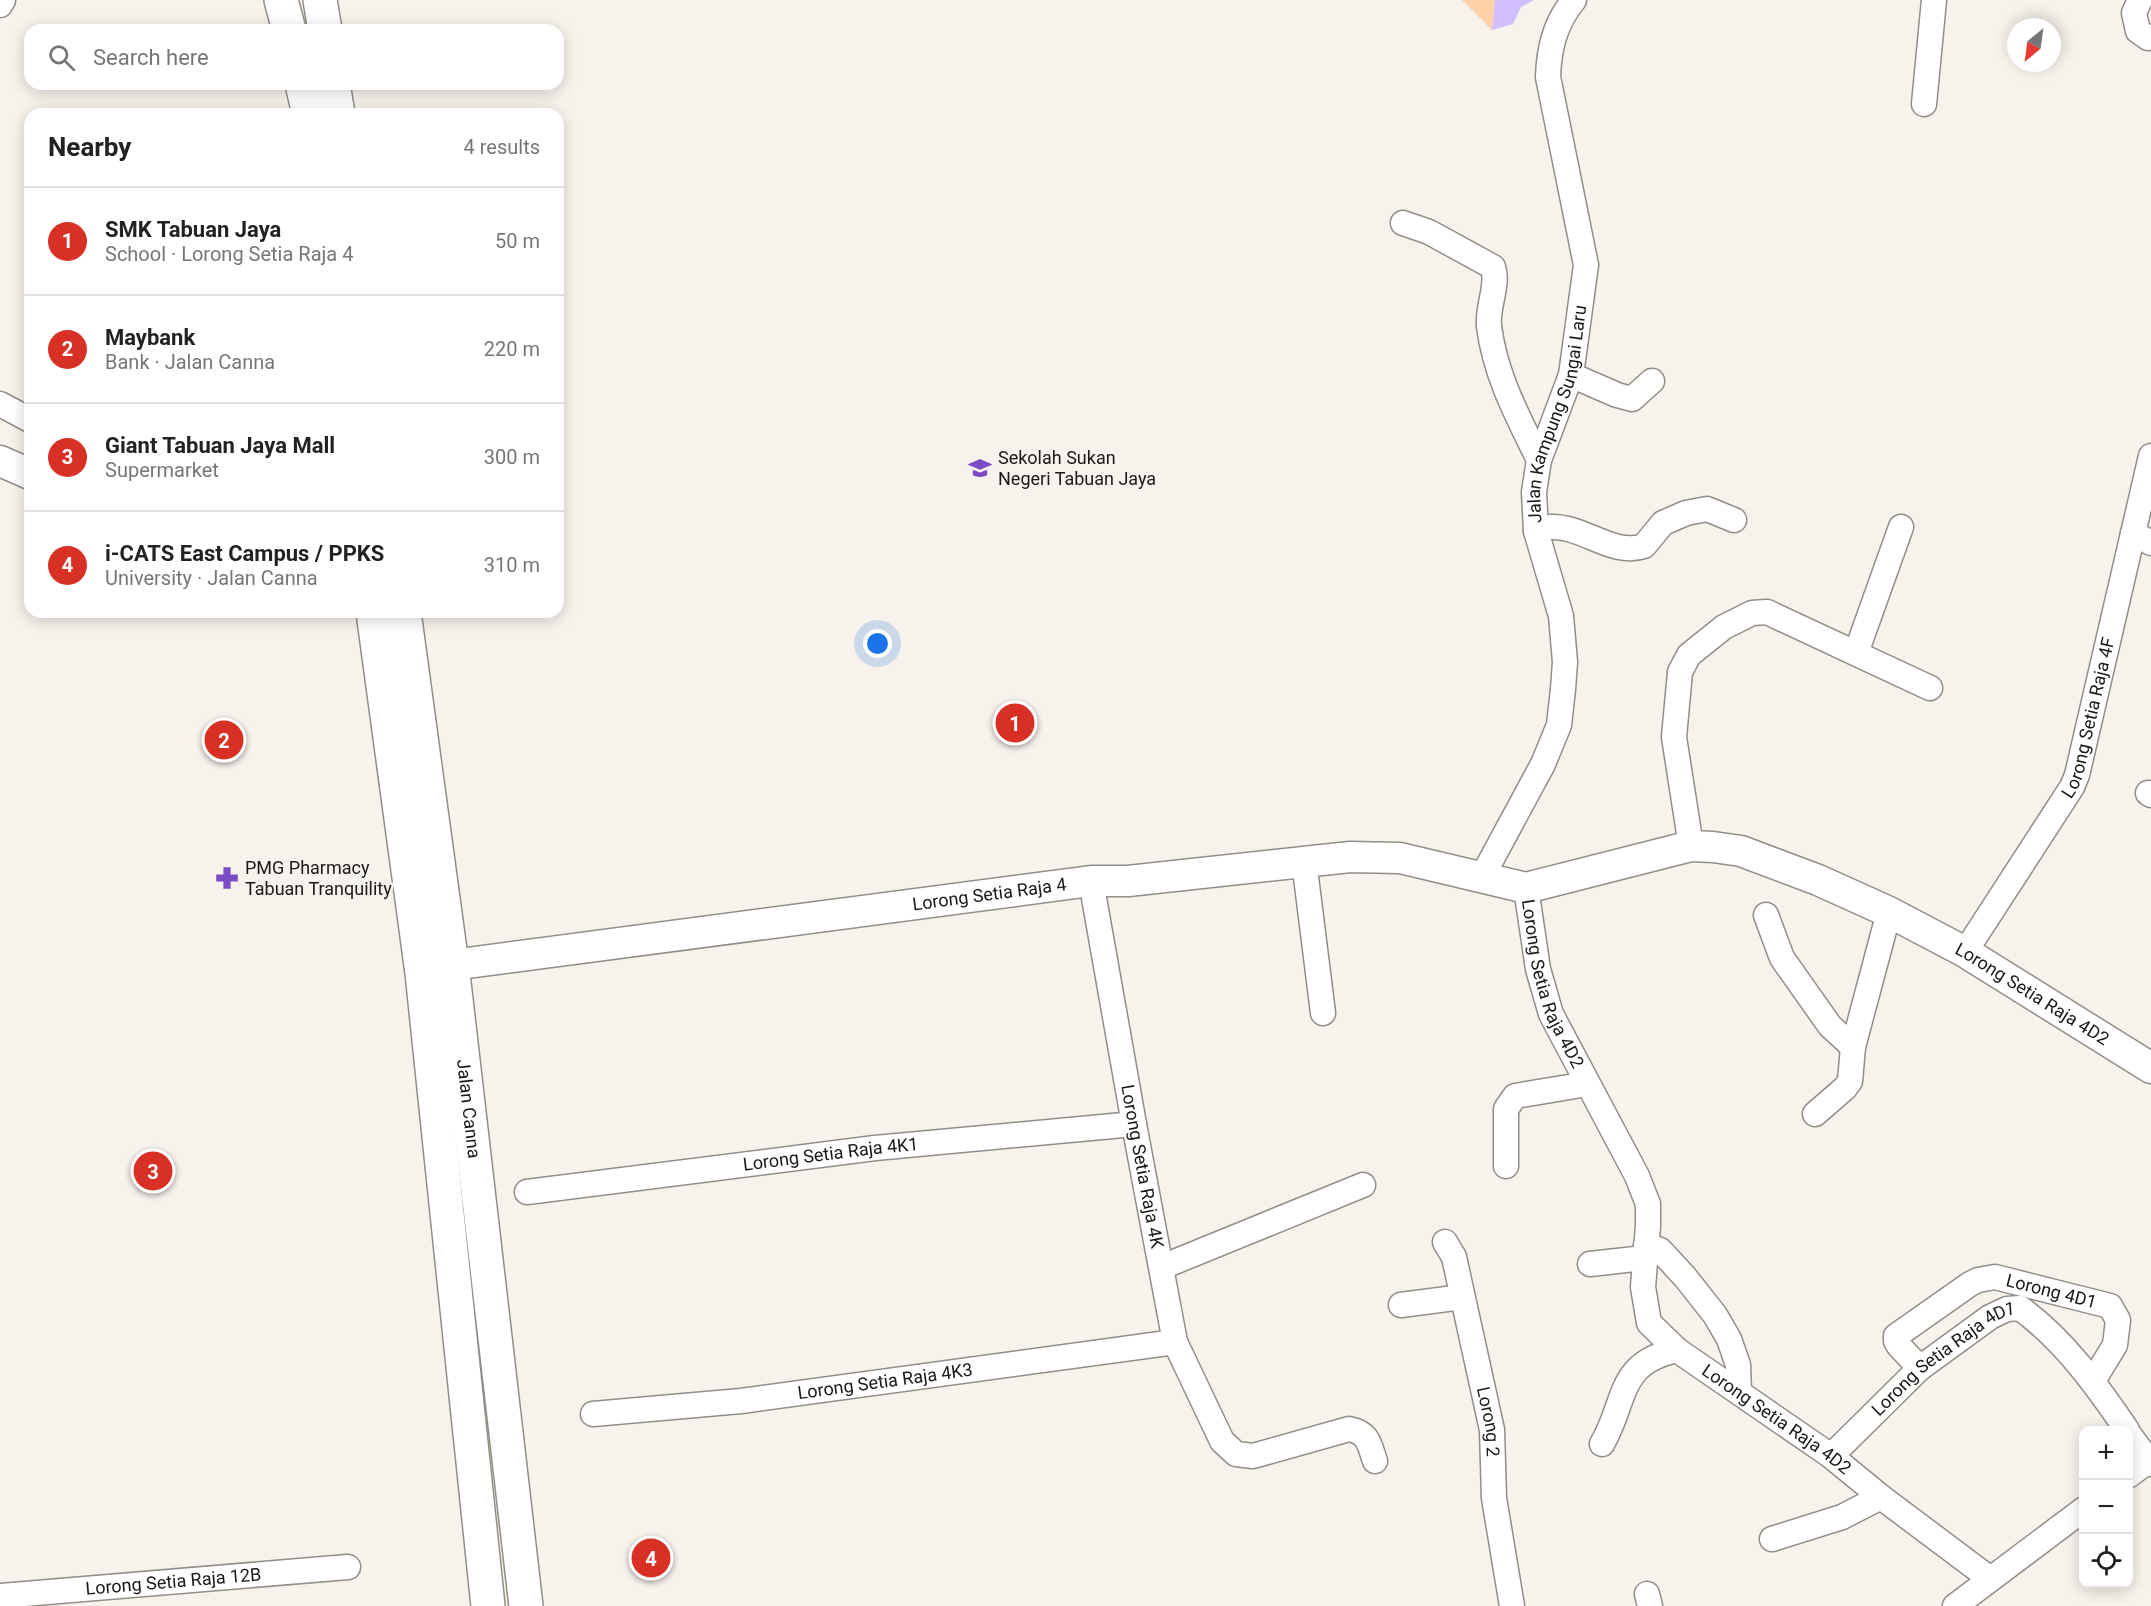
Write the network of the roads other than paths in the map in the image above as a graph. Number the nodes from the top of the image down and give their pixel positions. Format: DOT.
graph roads {
  1 [pos="3,0"];
  2 [pos="281,0"];
  3 [pos="320,0"];
  4 [pos="1574,0"];
  5 [pos="1934,0"];
  6 [pos="2140,0"];
  7 [pos="0,5"];
  8 [pos="287,24"];
  9 [pos="324,24"];
  10 [pos="2151,37"];
  11 [pos="303,90"];
  12 [pos="334,90"];
  13 [pos="1924,104"];
  14 [pos="308,108"];
  15 [pos="337,108"];
  16 [pos="1403,224"];
  17 [pos="1571,375"];
  18 [pos="1652,381"];
  19 [pos="0,404"];
  20 [pos="24,417"];
  21 [pos="2151,456"];
  22 [pos="1539,460"];
  23 [pos="0,461"];
  24 [pos="24,471"];
  25 [pos="1734,520"];
  26 [pos="1901,527"];
  27 [pos="1536,531"];
  28 [pos="2142,538"];
  29 [pos="374,618"];
  30 [pos="405,618"];
  31 [pos="1856,653"];
  32 [pos="1930,688"];
  33 [pos="1691,846"];
  34 [pos="1304,861"];
  35 [pos="1482,877"];
  36 [pos="1091,881"];
  37 [pos="1526,888"];
  38 [pos="1889,912"];
  39 [pos="1766,915"];
  40 [pos="1965,952"];
  41 [pos="452,965"];
  42 [pos="1323,1013"];
  43 [pos="1853,1047"];
  44 [pos="2151,1068"];
  45 [pos="1587,1084"];
  46 [pos="1815,1114"];
  47 [pos="1134,1124"];
  48 [pos="1506,1166"];
  49 [pos="1363,1185"];
  50 [pos="527,1192"];
  51 [pos="1445,1242"];
  52 [pos="1645,1251"];
  53 [pos="1590,1264"];
  54 [pos="1162,1267"];
  55 [pos="1462,1297"];
  56 [pos="1401,1305"];
  57 [pos="1175,1342"];
  58 [pos="1677,1350"];
  59 [pos="1920,1368"];
  60 [pos="2093,1381"];
  61 [pos="1739,1392"];
  62 [pos="593,1414"];
  63 [pos="2124,1426"];
  64 [pos="2133,1439"];
  65 [pos="1602,1444"];
  66 [pos="1831,1456"];
  67 [pos="1376,1461"];
  68 [pos="2150,1462"];
  69 [pos="2133,1473"];
  70 [pos="1881,1497"];
  71 [pos="2079,1513"];
  72 [pos="1772,1539"];
  73 [pos="348,1567"];
  74 [pos="1989,1578"];
  75 [pos="0,1596"];
  76 [pos="488,1606"];
  77 [pos="526,1606"];
  78 [pos="1512,1606"];
  79 [pos="1955,1606"];
  1 -- 7 [label="street"];
  2 -- 8 [label="highway"];
  3 -- 9 [label="highway"];
  4 -- 17 [label="street, Jalan Kampung Sungai Laru"];
  5 -- 13 [label="street"];
  6 -- 10 [label="street"];
  11 -- 14 [label="highway"];
  12 -- 15 [label="highway"];
  16 -- 22 [label="street"];
  17 -- 18 [label="street"];
  17 -- 22 [label="street, Jalan Kampung Sungai Laru"];
  19 -- 20 [label="street"];
  21 -- 28 [label="street, Lorong Setia Raja 4F"];
  22 -- 27 [label="street, Jalan Kampung Sungai Laru"];
  23 -- 24 [label="street"];
  25 -- 27 [label="street"];
  26 -- 31 [label="street"];
  27 -- 35 [label="street, Jalan Kampung Sungai Laru"];
  28 -- 40 [label="street, Lorong Setia Raja 4F"];
  29 -- 76 [label="highway, Jalan Canna"];
  30 -- 41 [label="highway, Jalan Canna"];
  31 -- 32 [label="street"];
  31 -- 33 [label="street"];
  33 -- 37 [label="street, Lorong Setia Raja 4D2"];
  33 -- 38 [label="street, Lorong Setia Raja 4D2"];
  34 -- 35 [label="street, Lorong Setia Raja 4"];
  34 -- 36 [label="street, Lorong Setia Raja 4"];
  34 -- 42 [label="street"];
  35 -- 37 [label="street, Lorong Setia Raja 4"];
  36 -- 41 [label="street, Lorong Setia Raja 4"];
  36 -- 47 [label="street, Lorong Setia Raja 4K"];
  37 -- 45 [label="street, Lorong Setia Raja 4D2"];
  38 -- 40 [label="street, Lorong Setia Raja 4D2"];
  38 -- 43 [label="street"];
  39 -- 43 [label="street"];
  40 -- 44 [label="street, Lorong Setia Raja 4D2"];
  41 -- 77 [label="highway, Jalan Canna"];
  43 -- 46 [label="street"];
  45 -- 48 [label="street"];
  45 -- 52 [label="street, Lorong Setia Raja 4D2"];
  47 -- 50 [label="street, Lorong Setia Raja 4K1"];
  47 -- 54 [label="street, Lorong Setia Raja 4K"];
  49 -- 54 [label="street"];
  51 -- 55 [label="street, Lorong 2"];
  52 -- 53 [label="street"];
  52 -- 58 [label="street, Lorong Setia Raja 4D2"];
  52 -- 61 [label="street"];
  54 -- 57 [label="street, Lorong Setia Raja 4K"];
  55 -- 56 [label="street"];
  55 -- 78 [label="street, Lorong 2"];
  57 -- 62 [label="street, Lorong Setia Raja 4K3"];
  57 -- 67 [label="street, Lorong Setia Raja 4K"];
  58 -- 61 [label="street, Lorong Setia Raja 4D2"];
  58 -- 65 [label="street"];
  59 -- 60 [label="street, Lorong Setia Raja 4D1"];
  59 -- 60 [label="street, Lorong 4D1"];
  59 -- 66 [label="street, Lorong Setia Raja 4D1"];
  60 -- 63 [label="street, Lorong Setia Raja 4D1"];
  61 -- 66 [label="street, Lorong Setia Raja 4D2"];
  64 -- 68 [label="street, Lorong Setia Raja 4D1"];
  66 -- 70 [label="street, Lorong Setia Raja 4D2"];
  68 -- 69 [label="street"];
  70 -- 72 [label="street"];
  70 -- 74 [label="street, Lorong Setia Raja 4D2"];
  71 -- 74 [label="street"];
  73 -- 75 [label="street, Lorong Setia Raja 12B"];
  74 -- 79 [label="street"];
}
